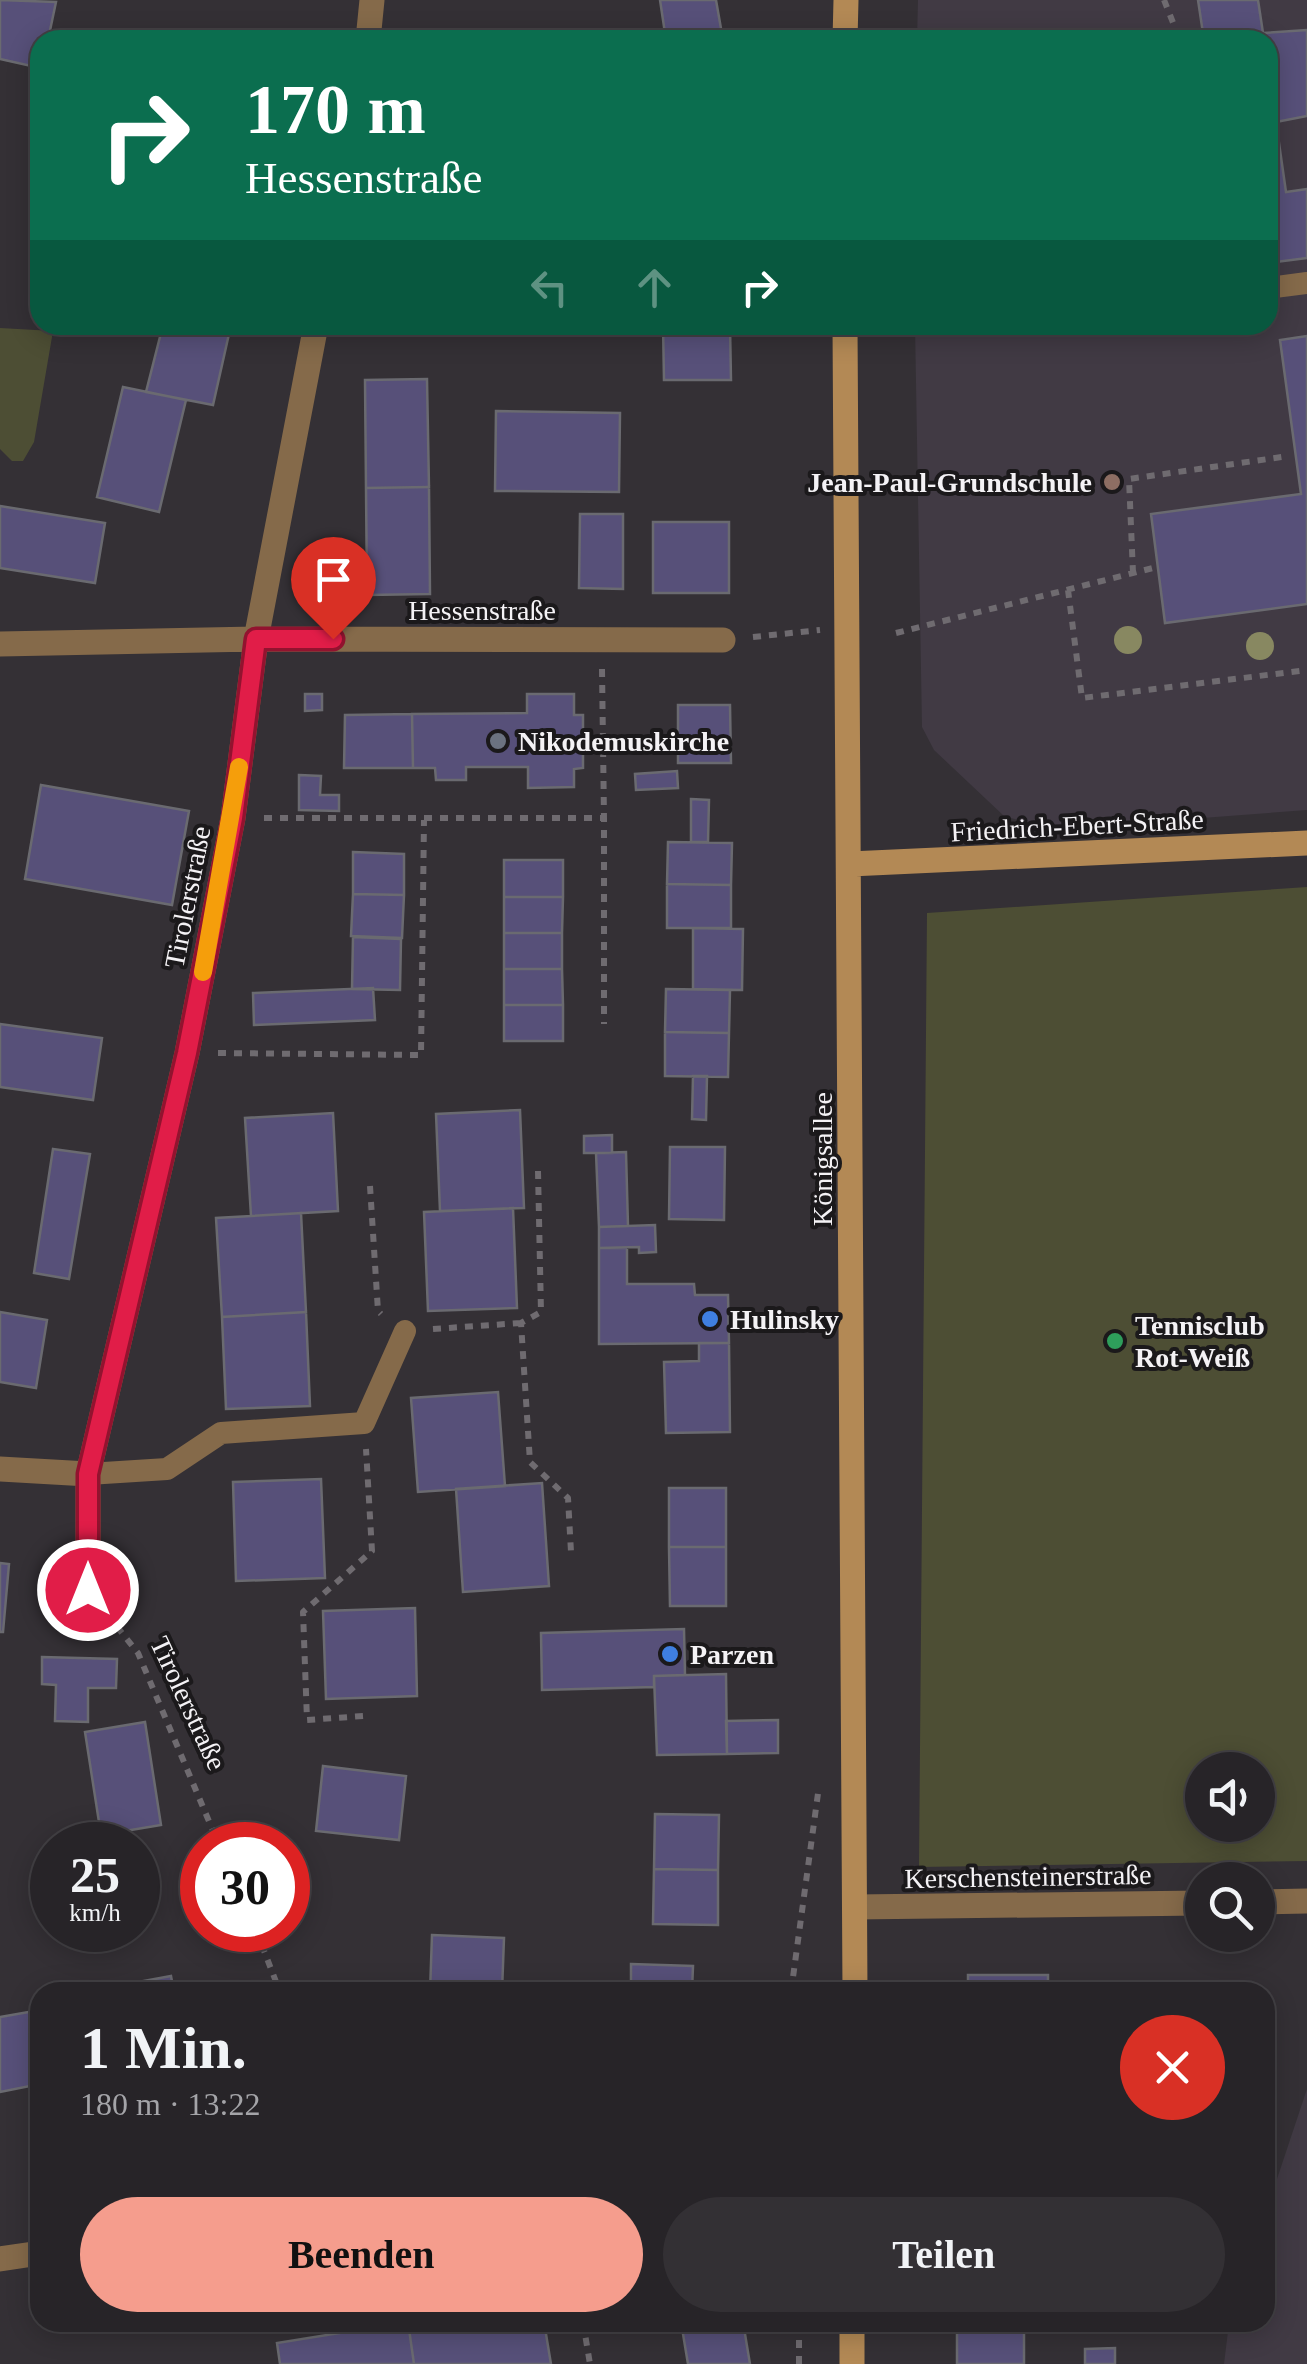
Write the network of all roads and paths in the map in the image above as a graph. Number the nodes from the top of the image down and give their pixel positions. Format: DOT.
graph roads {
  1 [pos="372,0"];
  2 [pos="846,0"];
  3 [pos="1164,0"];
  4 [pos="369,30"];
  5 [pos="846,30"];
  6 [pos="1176,30"];
  7 [pos="1307,283"];
  8 [pos="1278,287"];
  9 [pos="314,335"];
  10 [pos="845,335"];
  11 [pos="1282,457"];
  12 [pos="1158,567"];
  13 [pos="1133,573"];
  14 [pos="1068,590"];
  15 [pos="846,628"];
  16 [pos="896,632"];
  17 [pos="256,639"];
  18 [pos="723,640"];
  19 [pos="602,641"];
  20 [pos="0,644"];
  21 [pos="1307,670"];
  22 [pos="233,818"];
  23 [pos="604,818"];
  24 [pos="424,820"];
  25 [pos="1307,843"];
  26 [pos="850,864"];
  27 [pos="604,1024"];
  28 [pos="187,1053"];
  29 [pos="538,1171"];
  30 [pos="370,1186"];
  31 [pos="521,1323"];
  32 [pos="405,1332"];
  33 [pos="364,1422"];
  34 [pos="0,1469"];
  35 [pos="88,1474"];
  36 [pos="572,1552"];
  37 [pos="88,1590"];
  38 [pos="363,1716"];
  39 [pos="820,1772"];
  40 [pos="210,1822"];
  41 [pos="1307,1901"];
  42 [pos="1275,1902"];
  43 [pos="1185,1903"];
  44 [pos="856,1907"];
  45 [pos="265,1952"];
  46 [pos="276,1982"];
  47 [pos="793,1982"];
  48 [pos="856,1982"];
  49 [pos="30,2254"];
  50 [pos="0,2259"];
  51 [pos="585,2332"];
  52 [pos="799,2332"];
  53 [pos="852,2332"];
  54 [pos="590,2364"];
  55 [pos="799,2364"];
  56 [pos="852,2364"];
  1 -- 4 [label="street"];
  2 -- 5 [label="main road"];
  3 -- 6 [label="path"];
  7 -- 8 [label="lane"];
  9 -- 17 [label="street, Tirolerstraße"];
  10 -- 15 [label="main road, Königsallee"];
  11 -- 13 [label="path"];
  12 -- 13 [label="path"];
  13 -- 14 [label="path"];
  14 -- 16 [label="path"];
  14 -- 21 [label="path"];
  15 -- 18 [label="path"];
  15 -- 26 [label="main road, Königsallee"];
  17 -- 19 [label="street, Hessenstraße"];
  17 -- 20 [label="street, Hessenstraße"];
  17 -- 22 [label="street, Tirolerstraße"];
  18 -- 19 [label="street, Hessenstraße"];
  19 -- 23 [label="path"];
  22 -- 24 [label="path"];
  22 -- 28 [label="street, Tirolerstraße"];
  23 -- 24 [label="path"];
  23 -- 27 [label="path"];
  24 -- 28 [label="path"];
  25 -- 26 [label="main road, Friedrich-Ebert-Straße"];
  26 -- 44 [label="main road, Königsallee"];
  28 -- 35 [label="street, Tirolerstraße"];
  29 -- 31 [label="path"];
  30 -- 32 [label="path"];
  31 -- 32 [label="path"];
  31 -- 36 [label="path"];
  32 -- 33 [label="lane"];
  33 -- 35 [label="lane"];
  33 -- 38 [label="path"];
  34 -- 35 [label="street"];
  35 -- 37 [label="street, Tirolerstraße"];
  37 -- 40 [label="path, Tirolerstraße"];
  39 -- 47 [label="path"];
  41 -- 42 [label="street"];
  43 -- 44 [label="street, Kerschensteinerstraße"];
  44 -- 48 [label="main road, Königsallee"];
  45 -- 46 [label="path"];
  49 -- 50 [label="street"];
  51 -- 54 [label="path"];
  52 -- 55 [label="path"];
  53 -- 56 [label="main road"];
}
